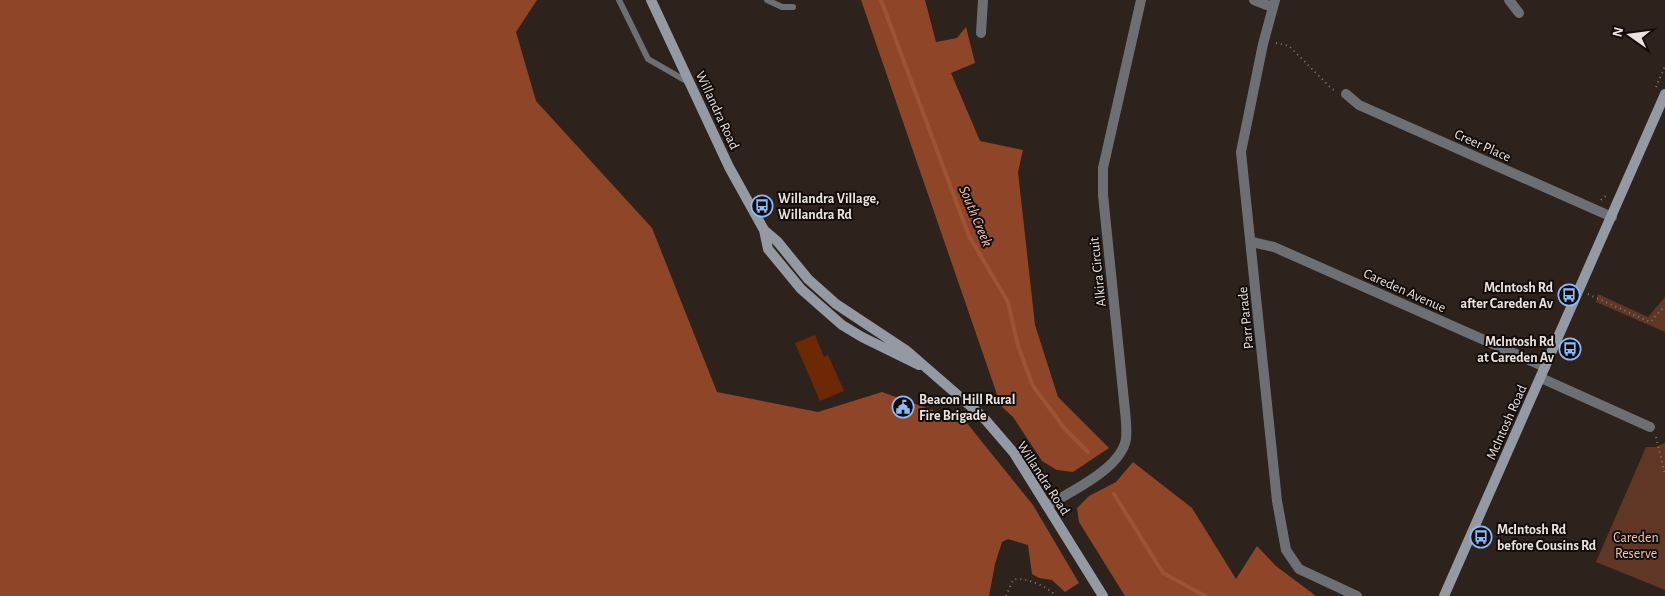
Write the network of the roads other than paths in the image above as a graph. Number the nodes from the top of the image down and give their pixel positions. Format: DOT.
graph roads {
  1 [pos="619,0"];
  2 [pos="651,0"];
  3 [pos="767,0"];
  4 [pos="983,0"];
  5 [pos="1141,0"];
  6 [pos="1254,0"];
  7 [pos="1509,0"];
  8 [pos="1274,4"];
  9 [pos="793,8"];
  10 [pos="1519,13"];
  11 [pos="981,33"];
  12 [pos="691,84"];
  13 [pos="1346,94"];
  14 [pos="1665,94"];
  15 [pos="1612,217"];
  16 [pos="1252,242"];
  17 [pos="1546,367"];
  18 [pos="1541,378"];
  19 [pos="1650,427"];
  20 [pos="1047,506"];
  21 [pos="1103,596"];
  22 [pos="1357,596"];
  23 [pos="1444,596"];
  1 -- 12 [label="lane"];
  2 -- 12 [label="main road, Willandra Road"];
  3 -- 9 [label="lane"];
  4 -- 11 [label="street"];
  5 -- 20 [label="street, Alkira Circuit"];
  6 -- 8 [label="street"];
  7 -- 10 [label="street"];
  8 -- 16 [label="street, Parr Parade"];
  12 -- 20 [label="main road, Willandra Road"];
  13 -- 15 [label="street, Creer Place"];
  14 -- 15 [label="main road, McIntosh Road"];
  15 -- 17 [label="main road, McIntosh Road"];
  16 -- 17 [label="street, Careden Avenue"];
  16 -- 22 [label="street, Parr Parade"];
  17 -- 18 [label="main road, McIntosh Road"];
  18 -- 19 [label="street"];
  18 -- 23 [label="main road, McIntosh Road"];
  20 -- 21 [label="main road, Willandra Road"];
}
